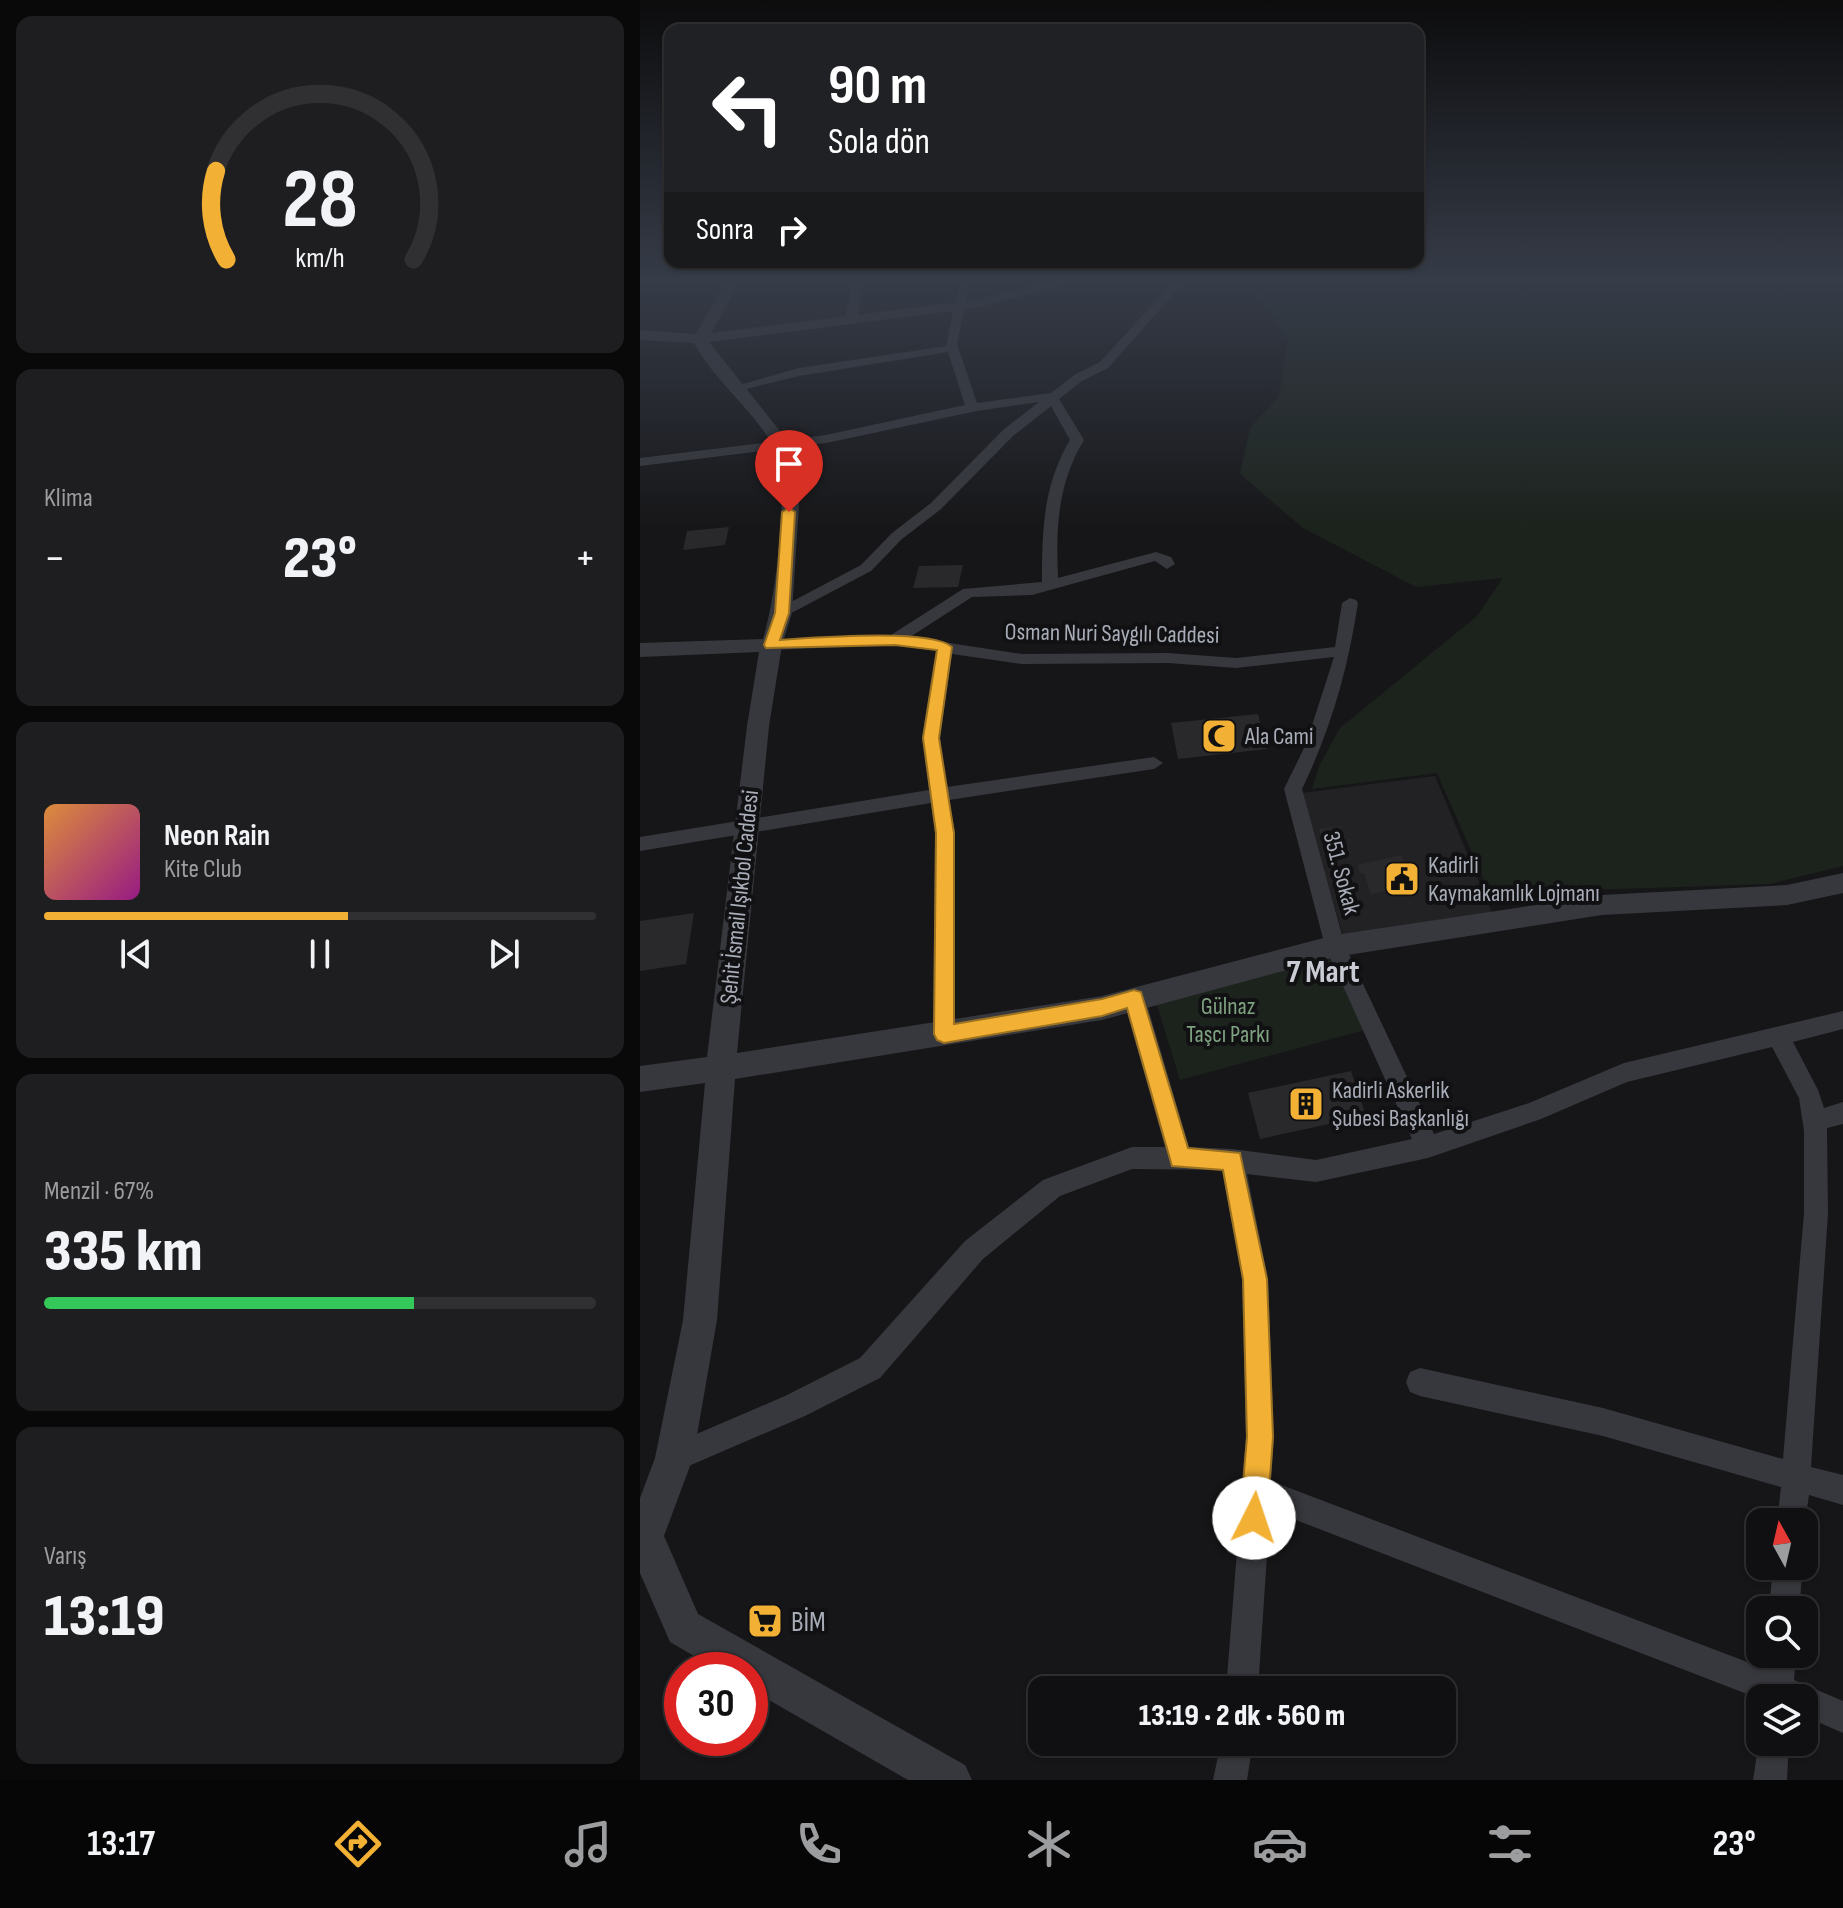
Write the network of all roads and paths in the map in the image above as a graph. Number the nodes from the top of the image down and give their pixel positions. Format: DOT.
graph roads {
  1 [pos="718,362"];
  2 [pos="863,362"];
  3 [pos="957,362"];
  4 [pos="1107,362"];
  5 [pos="738,387"];
  6 [pos="1052,397"];
  7 [pos="972,408"];
  8 [pos="782,445"];
  9 [pos="640,462"];
  10 [pos="1167,564"];
  11 [pos="1050,583"];
  12 [pos="1350,603"];
  13 [pos="782,613"];
  14 [pos="895,640"];
  15 [pos="771,645"];
  16 [pos="945,647"];
  17 [pos="640,650"];
  18 [pos="1343,651"];
  19 [pos="1154,763"];
  20 [pos="939,794"];
  21 [pos="747,825"];
  22 [pos="640,844"];
  23 [pos="1843,883"];
  24 [pos="1335,946"];
  25 [pos="1134,998"];
  26 [pos="1843,1020"];
  27 [pos="944,1034"];
  28 [pos="1779,1038"];
  29 [pos="721,1066"];
  30 [pos="640,1079"];
  31 [pos="1843,1113"];
  32 [pos="1814,1121"];
  33 [pos="1428,1147"];
  34 [pos="1180,1158"];
  35 [pos="1232,1160"];
  36 [pos="1420,1382"];
  37 [pos="674,1458"];
  38 [pos="1796,1478"];
  39 [pos="1256,1490"];
  40 [pos="1843,1490"];
  41 [pos="1793,1508"];
  42 [pos="642,1540"];
  43 [pos="1243,1676"];
  44 [pos="1759,1684"];
  45 [pos="1818,1707"];
  46 [pos="1843,1717"];
  47 [pos="1234,1756"];
  48 [pos="1772,1756"];
  49 [pos="950,1780"];
  50 [pos="1230,1780"];
  51 [pos="1770,1780"];
  1 -- 5 [label="street, Şehit İsmail Işıkbol Caddesi"];
  2 -- 5 [label="street"];
  3 -- 7 [label="street"];
  4 -- 6 [label="street"];
  5 -- 8 [label="street, Şehit İsmail Işıkbol Caddesi"];
  6 -- 7 [label="street"];
  6 -- 11 [label="street"];
  6 -- 13 [label="street"];
  7 -- 8 [label="street"];
  8 -- 9 [label="street"];
  8 -- 13 [label="street, Şehit İsmail Işıkbol Caddesi"];
  10 -- 11 [label="street"];
  11 -- 14 [label="street"];
  12 -- 18 [label="street, 351. Sokak"];
  13 -- 15 [label="street, Şehit İsmail Işıkbol Caddesi"];
  14 -- 15 [label="street, Osman Nuri Saygılı Caddesi"];
  14 -- 16 [label="street, Osman Nuri Saygılı Caddesi"];
  15 -- 17 [label="street, Osman Nuri Saygılı Caddesi"];
  15 -- 21 [label="street, Şehit İsmail Işıkbol Caddesi"];
  16 -- 18 [label="street, Osman Nuri Saygılı Caddesi"];
  16 -- 20 [label="street"];
  18 -- 24 [label="street, 351. Sokak"];
  19 -- 20 [label="street"];
  20 -- 21 [label="street"];
  20 -- 27 [label="street"];
  21 -- 22 [label="street"];
  21 -- 29 [label="street, Şehit İsmail Işıkbol Caddesi"];
  23 -- 24 [label="street"];
  24 -- 25 [label="street"];
  24 -- 33 [label="street, 351. Sokak"];
  25 -- 27 [label="street"];
  25 -- 34 [label="street"];
  26 -- 28 [label="street"];
  27 -- 29 [label="street"];
  28 -- 32 [label="street"];
  28 -- 33 [label="street"];
  29 -- 30 [label="street"];
  29 -- 37 [label="street, Şehit İsmail Işıkbol Caddesi"];
  31 -- 32 [label="street"];
  32 -- 38 [label="street"];
  33 -- 35 [label="street"];
  34 -- 35 [label="street"];
  34 -- 37 [label="street"];
  35 -- 39 [label="street"];
  36 -- 38 [label="street"];
  37 -- 42 [label="street, Şehit İsmail Işıkbol Caddesi"];
  38 -- 40 [label="street"];
  38 -- 41 [label="street"];
  39 -- 43 [label="street"];
  39 -- 44 [label="street"];
  42 -- 49 [label="street"];
  45 -- 46 [label="street"];
  47 -- 50 [label="street"];
  48 -- 51 [label="street"];
}
